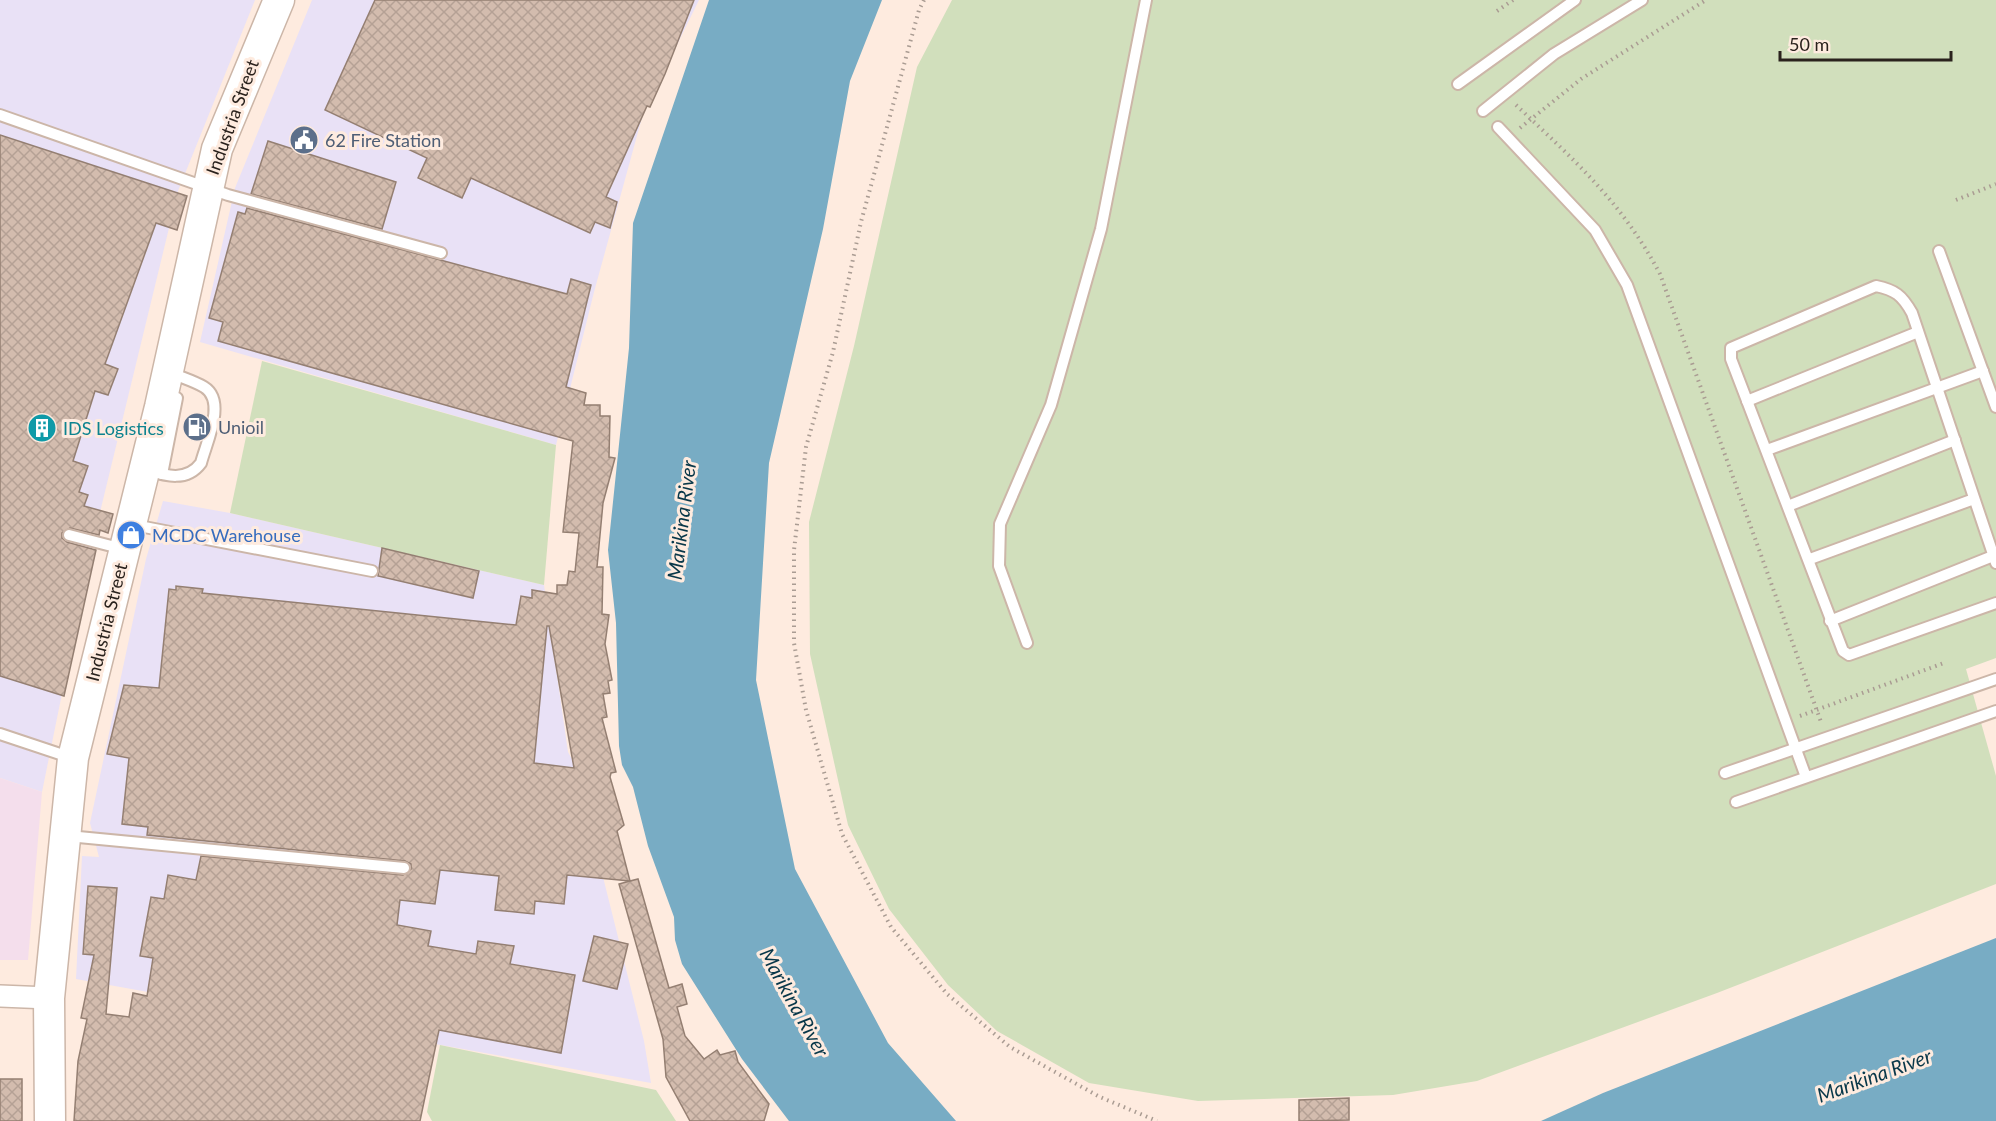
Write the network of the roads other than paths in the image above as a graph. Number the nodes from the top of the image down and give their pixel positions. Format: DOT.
graph roads {
  1 [pos="279,0"];
  2 [pos="1146,0"];
  3 [pos="1575,0"];
  4 [pos="1642,0"];
  5 [pos="1458,84"];
  6 [pos="1483,111"];
  7 [pos="0,116"];
  8 [pos="1498,127"];
  9 [pos="206,187"];
  10 [pos="1939,251"];
  11 [pos="441,253"];
  12 [pos="1918,332"];
  13 [pos="1983,371"];
  14 [pos="174,374"];
  15 [pos="1936,387"];
  16 [pos="1747,400"];
  17 [pos="1996,407"];
  18 [pos="1955,440"];
  19 [pos="1767,450"];
  20 [pos="153,472"];
  21 [pos="1974,499"];
  22 [pos="1788,506"];
  23 [pos="69,535"];
  24 [pos="127,536"];
  25 [pos="1810,559"];
  26 [pos="1995,560"];
  27 [pos="372,571"];
  28 [pos="1996,603"];
  29 [pos="1830,621"];
  30 [pos="1027,643"];
  31 [pos="1996,679"];
  32 [pos="1996,711"];
  33 [pos="0,734"];
  34 [pos="1795,748"];
  35 [pos="73,758"];
  36 [pos="1725,772"];
  37 [pos="1806,777"];
  38 [pos="1736,802"];
  39 [pos="65,836"];
  40 [pos="404,868"];
  41 [pos="0,996"];
  42 [pos="49,998"];
  43 [pos="50,1121"];
  1 -- 9 [label="street, Industria Street"];
  2 -- 30 [label="lane"];
  3 -- 5 [label="lane"];
  4 -- 6 [label="lane"];
  7 -- 9 [label="lane"];
  8 -- 34 [label="lane"];
  9 -- 11 [label="lane"];
  9 -- 14 [label="street, Industria Street"];
  10 -- 13 [label="lane"];
  12 -- 15 [label="lane"];
  12 -- 16 [label="lane"];
  12 -- 16 [label="lane"];
  13 -- 15 [label="lane"];
  13 -- 17 [label="lane"];
  14 -- 20 [label="street, Industria Street"];
  14 -- 20 [label="lane"];
  15 -- 18 [label="lane"];
  15 -- 19 [label="lane"];
  16 -- 19 [label="lane"];
  18 -- 21 [label="lane"];
  18 -- 22 [label="lane"];
  19 -- 22 [label="lane"];
  20 -- 24 [label="street, Industria Street"];
  21 -- 25 [label="lane"];
  21 -- 26 [label="lane"];
  22 -- 25 [label="lane"];
  23 -- 24 [label="lane"];
  24 -- 27 [label="lane"];
  24 -- 35 [label="street, Industria Street"];
  25 -- 29 [label="lane"];
  26 -- 29 [label="lane"];
  28 -- 29 [label="lane"];
  31 -- 34 [label="lane"];
  32 -- 37 [label="lane"];
  33 -- 35 [label="lane"];
  34 -- 36 [label="lane"];
  34 -- 37 [label="lane"];
  35 -- 39 [label="street, Industria Street"];
  37 -- 38 [label="lane"];
  39 -- 40 [label="lane"];
  39 -- 42 [label="street, Industria Street"];
  41 -- 42 [label="street"];
  42 -- 43 [label="street, Industria Street"];
}
